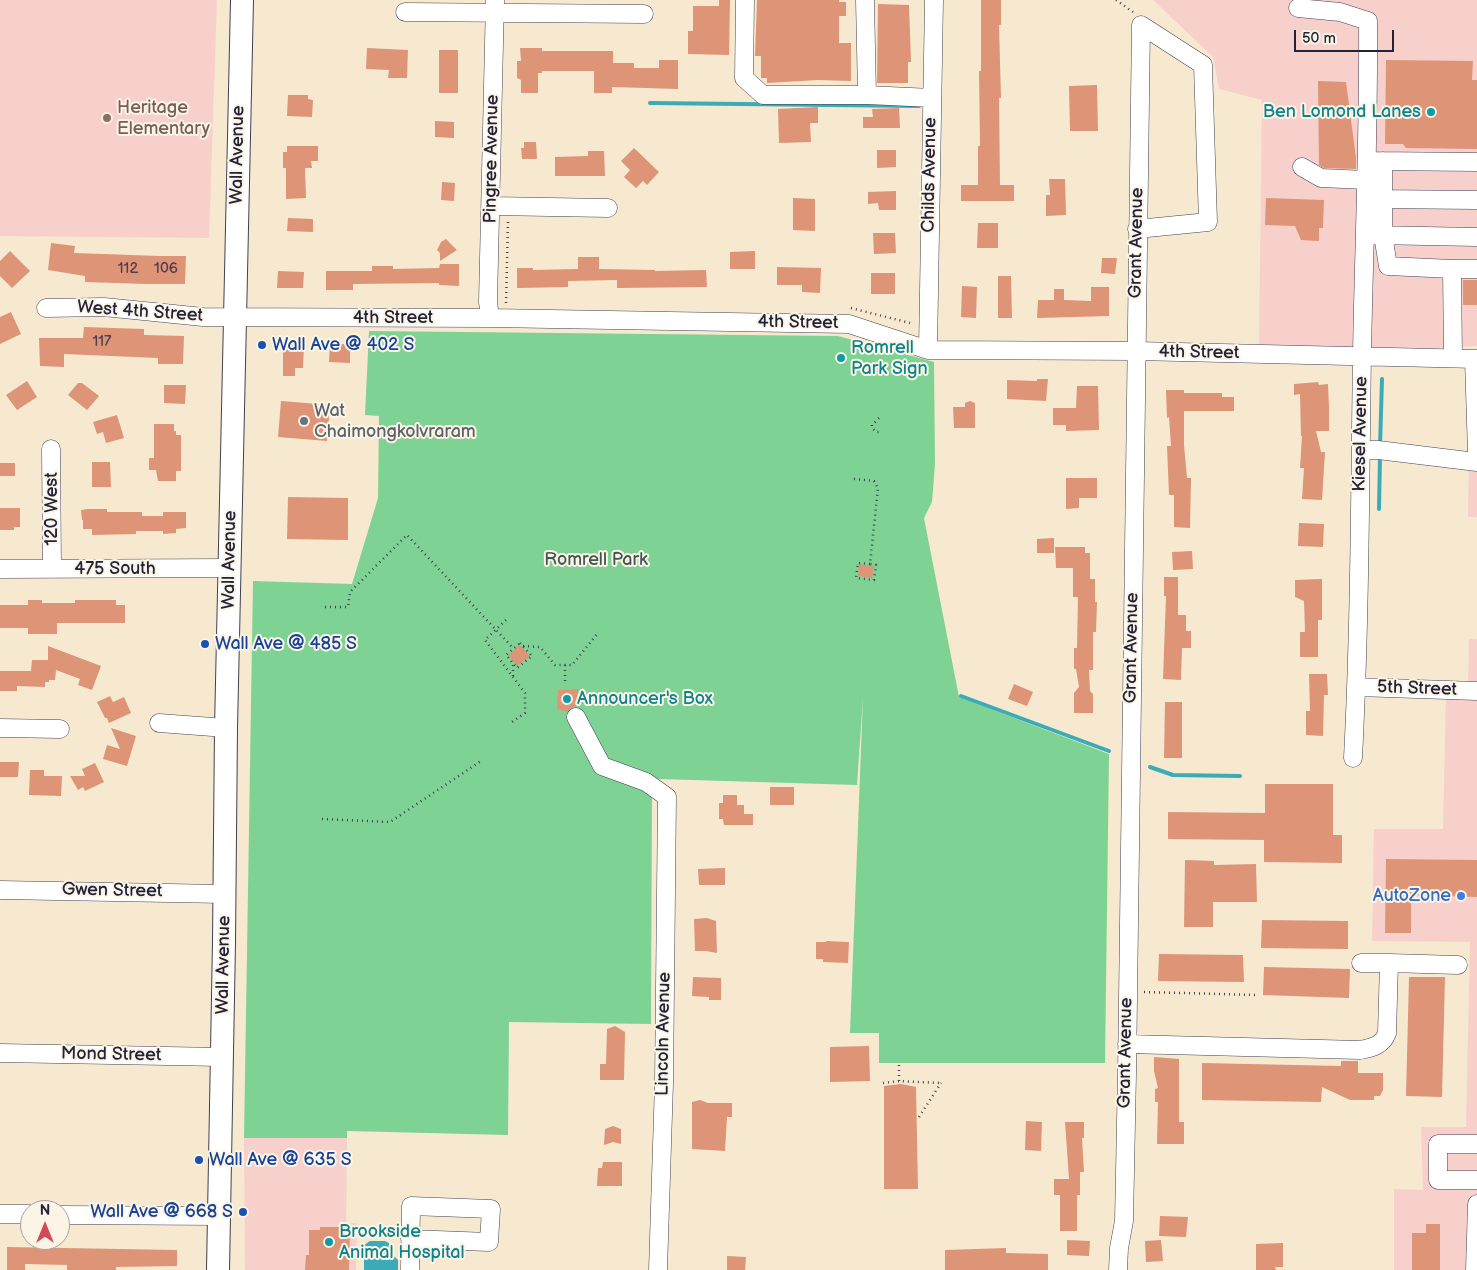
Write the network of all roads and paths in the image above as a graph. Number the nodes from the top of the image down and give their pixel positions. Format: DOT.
graph roads {
  1 [pos="242,0"];
  2 [pos="745,0"];
  3 [pos="866,0"];
  4 [pos="934,0"];
  5 [pos="495,6"];
  6 [pos="1298,8"];
  7 [pos="405,12"];
  8 [pos="644,14"];
  9 [pos="867,95"];
  10 [pos="932,98"];
  11 [pos="1374,161"];
  12 [pos="1477,162"];
  13 [pos="1302,167"];
  14 [pos="1366,180"];
  15 [pos="1374,200"];
  16 [pos="1477,200"];
  17 [pos="491,206"];
  18 [pos="608,208"];
  19 [pos="508,220"];
  20 [pos="1137,229"];
  21 [pos="1365,235"];
  22 [pos="1383,235"];
  23 [pos="1477,237"];
  24 [pos="1452,269"];
  25 [pos="1477,269"];
  26 [pos="512,303"];
  27 [pos="46,308"];
  28 [pos="849,308"];
  29 [pos="235,317"];
  30 [pos="490,318"];
  31 [pos="910,324"];
  32 [pos="928,350"];
  33 [pos="1136,351"];
  34 [pos="1362,356"];
  35 [pos="1452,358"];
  36 [pos="1476,359"];
  37 [pos="1476,382"];
  38 [pos="879,418"];
  39 [pos="880,432"];
  40 [pos="51,449"];
  41 [pos="1361,450"];
  42 [pos="1477,453"];
  43 [pos="1477,462"];
  44 [pos="854,479"];
  45 [pos="870,564"];
  46 [pos="230,568"];
  47 [pos="0,569"];
  48 [pos="52,569"];
  49 [pos="325,607"];
  50 [pos="506,620"];
  51 [pos="496,629"];
  52 [pos="598,633"];
  53 [pos="523,646"];
  54 [pos="513,648"];
  55 [pos="513,663"];
  56 [pos="565,665"];
  57 [pos="513,678"];
  58 [pos="565,684"];
  59 [pos="1357,687"];
  60 [pos="1477,691"];
  61 [pos="576,717"];
  62 [pos="512,722"];
  63 [pos="159,724"];
  64 [pos="0,728"];
  65 [pos="226,728"];
  66 [pos="60,729"];
  67 [pos="1353,758"];
  68 [pos="481,761"];
  69 [pos="322,820"];
  70 [pos="0,890"];
  71 [pos="224,894"];
  72 [pos="1361,963"];
  73 [pos="1389,963"];
  74 [pos="1458,965"];
  75 [pos="1143,989"];
  76 [pos="1257,995"];
  77 [pos="1127,1044"];
  78 [pos="0,1053"];
  79 [pos="222,1057"];
  80 [pos="899,1064"];
  81 [pos="899,1081"];
  82 [pos="883,1083"];
  83 [pos="919,1117"];
  84 [pos="1477,1144"];
  85 [pos="1477,1180"];
  86 [pos="1477,1204"];
  87 [pos="0,1214"];
  88 [pos="20,1214"];
  89 [pos="70,1214"];
  90 [pos="219,1216"];
  91 [pos="410,1239"];
  92 [pos="218,1270"];
  93 [pos="410,1270"];
  94 [pos="658,1270"];
  95 [pos="1118,1270"];
  96 [pos="1475,1270"];
  1 -- 29 [label="main road, Wall Avenue"];
  2 -- 9 [label="street"];
  3 -- 9 [label="street"];
  4 -- 10 [label="street, Childs Avenue"];
  5 -- 7 [label="street"];
  5 -- 8 [label="street"];
  5 -- 17 [label="street, Pingree Avenue"];
  6 -- 11 [label="street, Kiesel Avenue"];
  9 -- 10 [label="street"];
  10 -- 32 [label="street, Childs Avenue"];
  11 -- 12 [label="street"];
  11 -- 14 [label="street, Kiesel Avenue"];
  11 -- 15 [label="street"];
  13 -- 14 [label="street"];
  14 -- 15 [label="street, Kiesel Avenue"];
  15 -- 16 [label="street"];
  15 -- 21 [label="street, Kiesel Avenue"];
  15 -- 22 [label="street"];
  17 -- 18 [label="street"];
  17 -- 30 [label="street, Pingree Avenue"];
  19 -- 26 [label="path"];
  20 -- 20 [label="street, Grant Avenue"];
  20 -- 33 [label="street, Grant Avenue"];
  21 -- 22 [label="street"];
  21 -- 34 [label="street, Kiesel Avenue"];
  22 -- 23 [label="street"];
  22 -- 24 [label="street"];
  24 -- 25 [label="street"];
  24 -- 35 [label="street"];
  27 -- 29 [label="street, West 4th Street"];
  28 -- 31 [label="path"];
  29 -- 30 [label="street, 4th Street"];
  29 -- 46 [label="main road, Wall Avenue"];
  30 -- 32 [label="street, 4th Street"];
  32 -- 33 [label="street, 4th Street"];
  33 -- 34 [label="street, 4th Street"];
  33 -- 77 [label="street, Grant Avenue"];
  34 -- 35 [label="street, 4th Street"];
  34 -- 41 [label="street, Kiesel Avenue"];
  35 -- 36 [label="street, 4th Street"];
  36 -- 37 [label="street"];
  37 -- 42 [label="street"];
  38 -- 39 [label="path"];
  40 -- 48 [label="street, 120 West"];
  41 -- 43 [label="street"];
  41 -- 59 [label="street, Kiesel Avenue"];
  44 -- 45 [label="path"];
  45 -- 45 [label="path"];
  46 -- 48 [label="street, 475 South"];
  46 -- 65 [label="main road, Wall Avenue"];
  47 -- 48 [label="street, 475 South"];
  49 -- 51 [label="path"];
  50 -- 51 [label="path"];
  51 -- 54 [label="path"];
  51 -- 57 [label="path"];
  52 -- 56 [label="path"];
  53 -- 54 [label="path"];
  53 -- 55 [label="path"];
  53 -- 56 [label="path"];
  54 -- 55 [label="path"];
  55 -- 57 [label="path"];
  56 -- 58 [label="path"];
  57 -- 62 [label="path"];
  59 -- 60 [label="street, 5th Street"];
  59 -- 67 [label="street, Kiesel Avenue"];
  61 -- 94 [label="street, Lincoln Avenue"];
  63 -- 65 [label="street"];
  64 -- 66 [label="street"];
  65 -- 71 [label="main road, Wall Avenue"];
  68 -- 69 [label="path"];
  70 -- 71 [label="street, Gwen Street"];
  71 -- 79 [label="main road, Wall Avenue"];
  72 -- 73 [label="street"];
  73 -- 74 [label="street"];
  73 -- 77 [label="street"];
  75 -- 76 [label="path"];
  77 -- 95 [label="street, Grant Avenue"];
  78 -- 79 [label="street, Mond Street"];
  79 -- 90 [label="main road, Wall Avenue"];
  80 -- 81 [label="path"];
  81 -- 82 [label="path"];
  81 -- 83 [label="path"];
  84 -- 85 [label="street"];
  86 -- 96 [label="street"];
  87 -- 88 [label="street"];
  89 -- 90 [label="street"];
  90 -- 92 [label="main road, Wall Avenue"];
  91 -- 91 [label="street"];
  91 -- 93 [label="street"];
}
